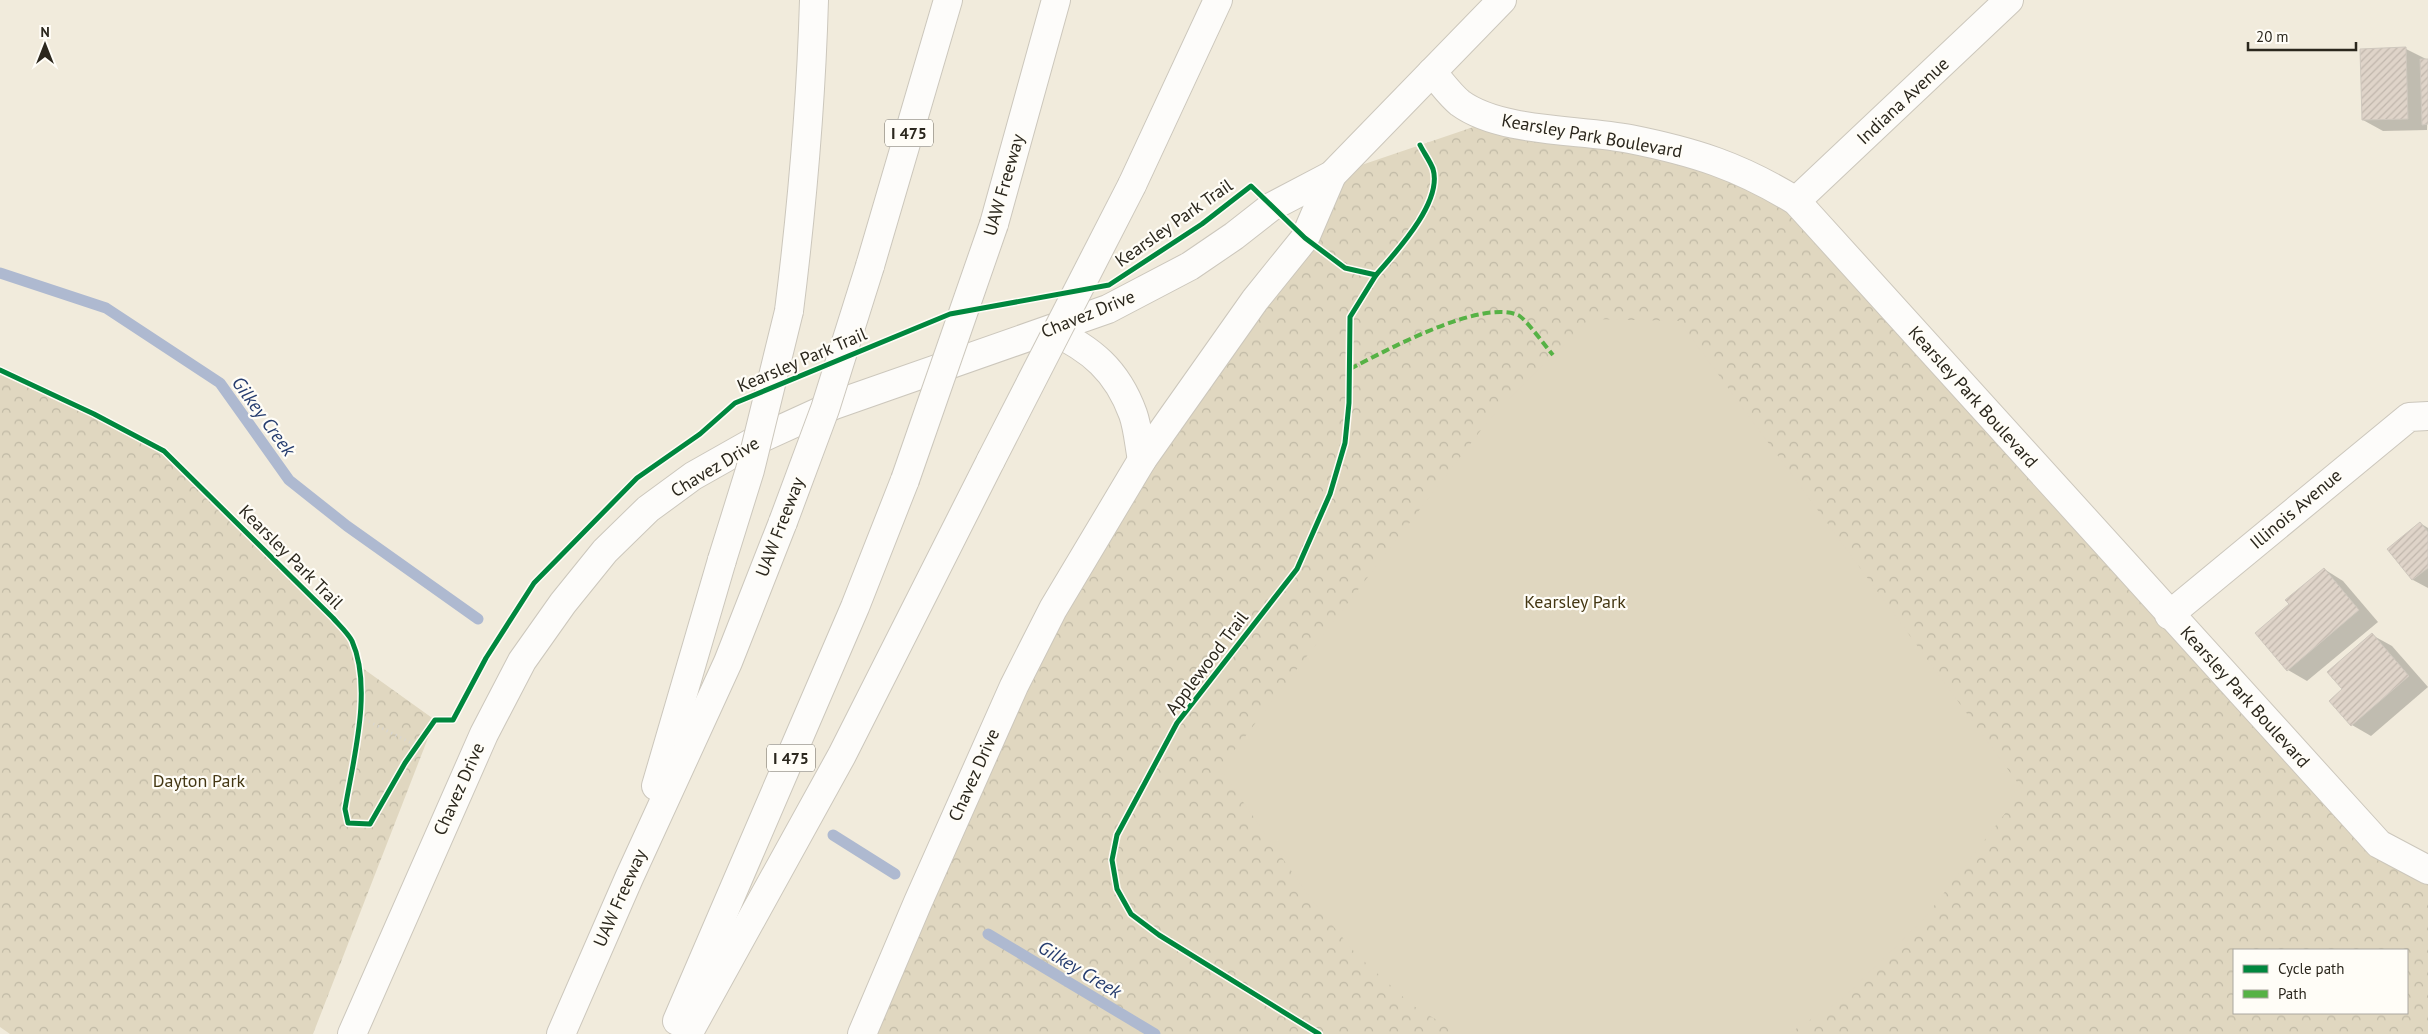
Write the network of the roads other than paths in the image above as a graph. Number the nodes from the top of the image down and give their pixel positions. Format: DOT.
graph roads {
  1 [pos="814,0"];
  2 [pos="948,0"];
  3 [pos="1056,0"];
  4 [pos="1218,0"];
  5 [pos="1502,0"];
  6 [pos="1995,6"];
  7 [pos="1432,72"];
  8 [pos="1332,175"];
  9 [pos="1796,201"];
  10 [pos="1051,330"];
  11 [pos="2428,416"];
  12 [pos="1142,460"];
  13 [pos="2169,614"];
  14 [pos="2428,870"];
  15 [pos="629,878"];
  16 [pos="352,1034"];
  17 [pos="561,1034"];
  18 [pos="672,1034"];
  19 [pos="688,1034"];
  20 [pos="862,1034"];
  1 -- 15 [label="main road, bridge"];
  2 -- 15 [label="main road, UAW Freeway / I 475, bridge"];
  3 -- 18 [label="main road, UAW Freeway / I 475, bridge"];
  4 -- 19 [label="main road, bridge"];
  5 -- 7 [label="main road, Chavez Drive"];
  6 -- 9 [label="main road, Indiana Avenue"];
  7 -- 8 [label="main road, Chavez Drive"];
  7 -- 9 [label="main road, Kearsley Park Boulevard"];
  8 -- 10 [label="main road, Chavez Drive"];
  8 -- 12 [label="main road, Chavez Drive"];
  9 -- 13 [label="main road, Kearsley Park Boulevard"];
  10 -- 12 [label="main road"];
  10 -- 16 [label="main road, Chavez Drive"];
  11 -- 13 [label="main road, Illinois Avenue"];
  12 -- 20 [label="main road, Chavez Drive"];
  13 -- 14 [label="main road, Kearsley Park Boulevard"];
  15 -- 17 [label="main road, UAW Freeway / I 475"];
}
